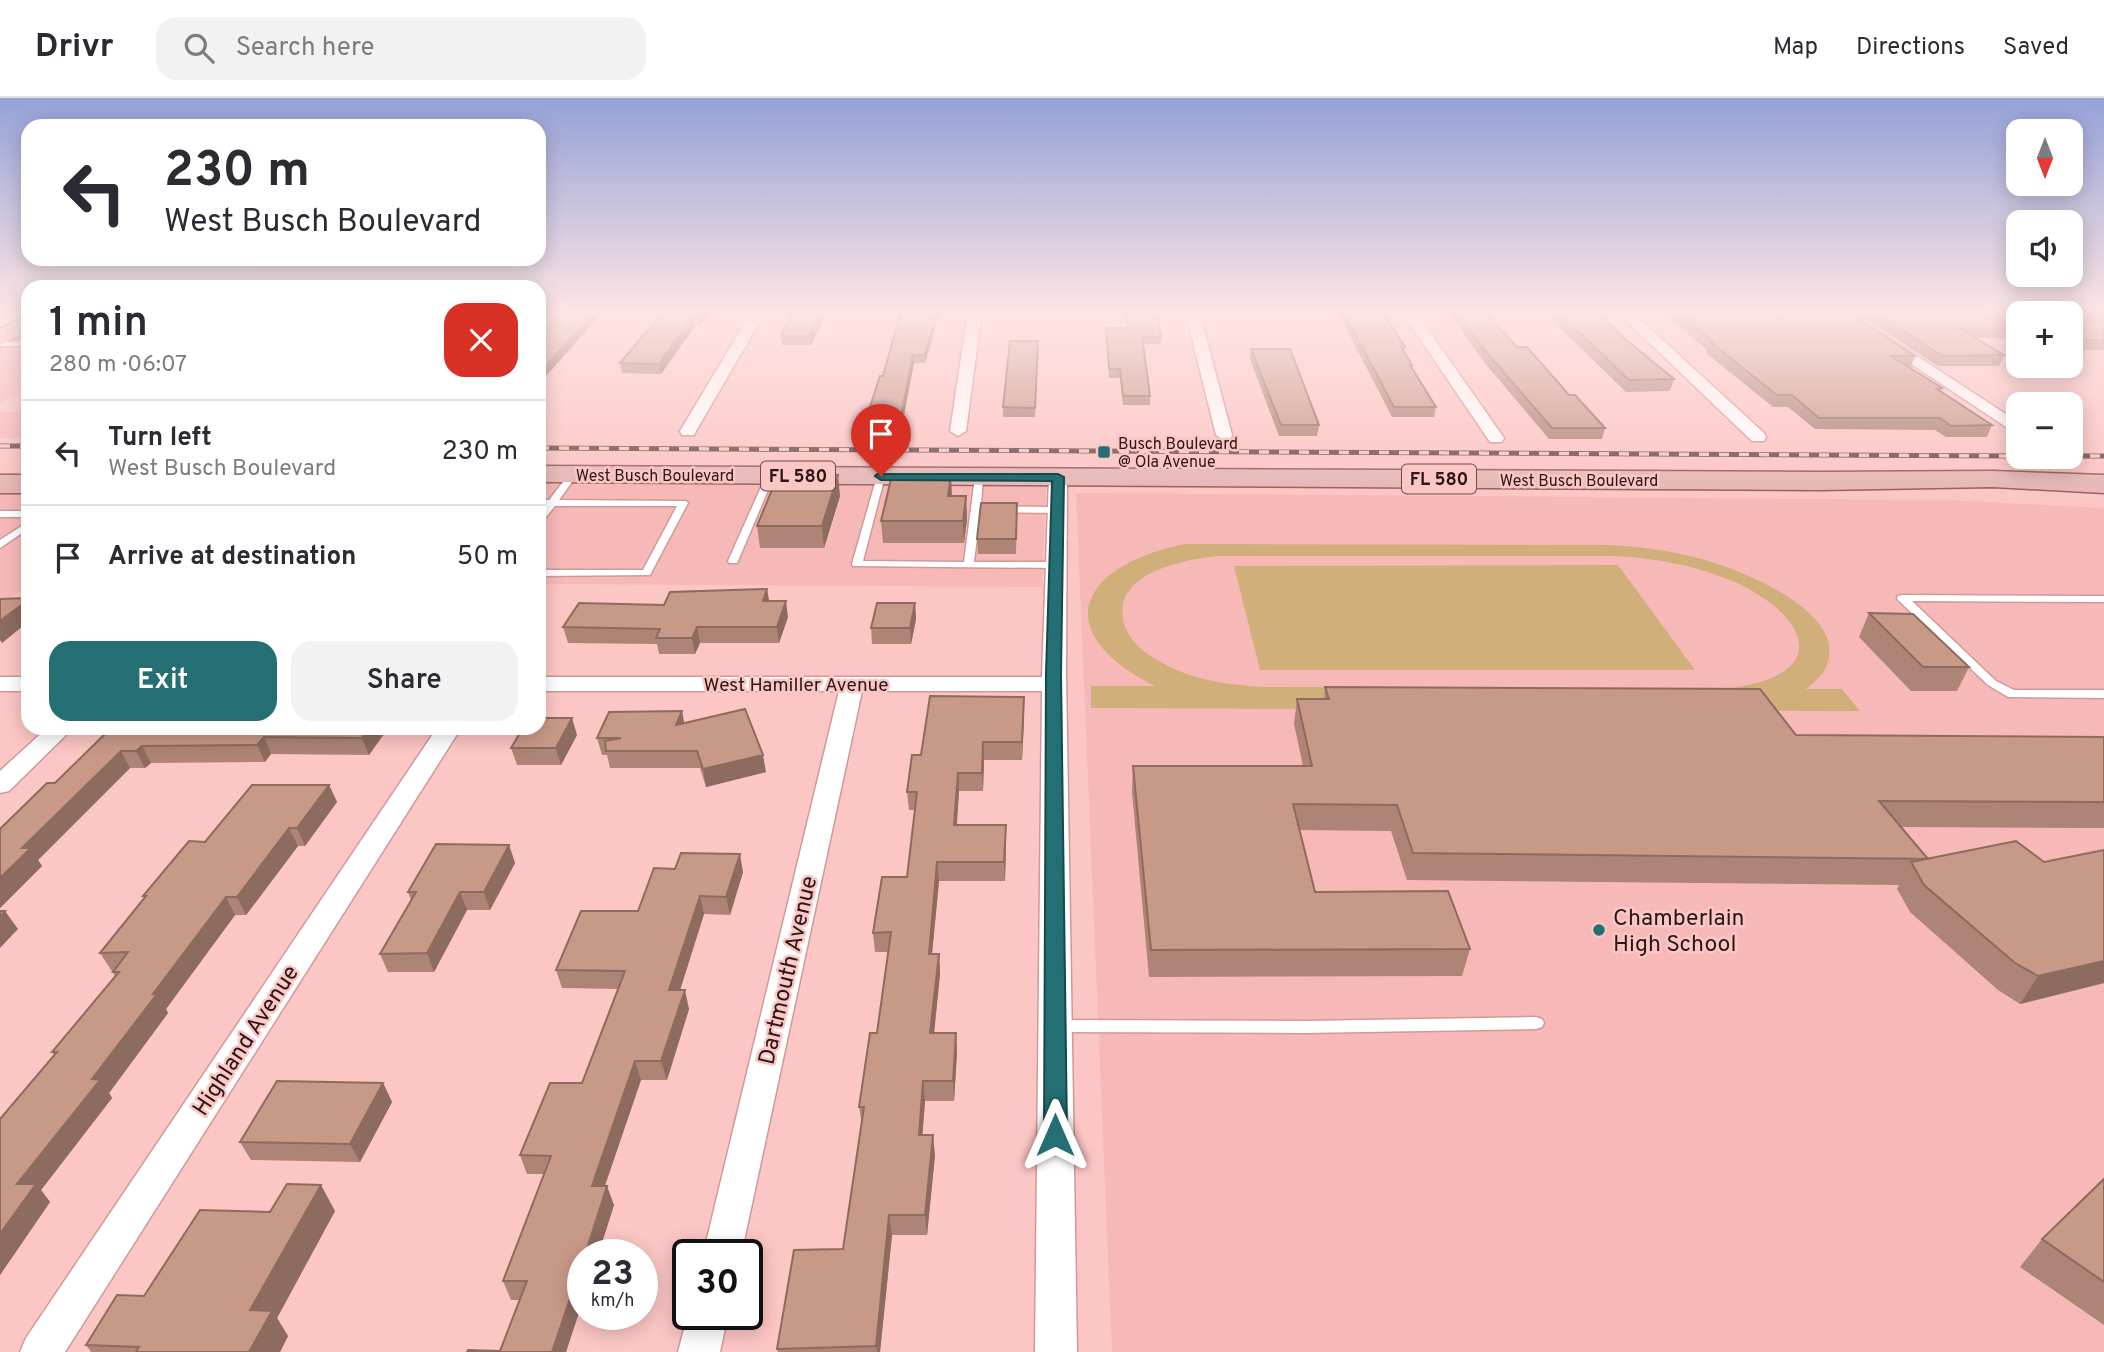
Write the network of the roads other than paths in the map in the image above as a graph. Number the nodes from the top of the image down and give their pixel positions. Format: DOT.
graph roads {
  1 [pos="724,370"];
  2 [pos="967,370"];
  3 [pos="1207,370"];
  4 [pos="1449,370"];
  5 [pos="1686,370"];
  6 [pos="1927,370"];
  7 [pos="2006,422"];
  8 [pos="688,431"];
  9 [pos="958,431"];
  10 [pos="1224,435"];
  11 [pos="1758,437"];
  12 [pos="1496,438"];
  13 [pos="0,472"];
  14 [pos="21,472"];
  15 [pos="546,474"];
  16 [pos="573,475"];
  17 [pos="769,476"];
  18 [pos="881,476"];
  19 [pos="979,477"];
  20 [pos="1058,477"];
  21 [pos="1821,481"];
  22 [pos="0,484"];
  23 [pos="21,484"];
  24 [pos="2104,484"];
  25 [pos="2104,499"];
  26 [pos="546,503"];
  27 [pos="552,503"];
  28 [pos="976,509"];
  29 [pos="1057,510"];
  30 [pos="546,511"];
  31 [pos="0,514"];
  32 [pos="21,514"];
  33 [pos="21,531"];
  34 [pos="0,545"];
  35 [pos="733,561"];
  36 [pos="969,564"];
  37 [pos="1056,565"];
  38 [pos="546,573"];
  39 [pos="2104,599"];
  40 [pos="0,684"];
  41 [pos="21,684"];
  42 [pos="546,684"];
  43 [pos="1054,684"];
  44 [pos="852,685"];
  45 [pos="2104,694"];
  46 [pos="54,735"];
  47 [pos="444,735"];
  48 [pos="0,785"];
  49 [pos="1536,1023"];
  50 [pos="1055,1026"];
  51 [pos="726,1239"];
  52 [pos="704,1330"];
  53 [pos="41,1352"];
  54 [pos="699,1352"];
  55 [pos="1056,1352"];
  1 -- 8 [label="street"];
  2 -- 9 [label="street"];
  3 -- 10 [label="street"];
  4 -- 12 [label="street"];
  5 -- 11 [label="street"];
  6 -- 7 [label="street"];
  13 -- 14 [label="main road"];
  15 -- 16 [label="main road, West Busch Boulevard / FL 580"];
  16 -- 17 [label="main road, West Busch Boulevard / FL 580"];
  16 -- 27 [label="lane"];
  17 -- 18 [label="main road, West Busch Boulevard / FL 580"];
  17 -- 35 [label="lane"];
  18 -- 19 [label="main road, West Busch Boulevard / FL 580"];
  18 -- 36 [label="lane"];
  19 -- 20 [label="main road, West Busch Boulevard / FL 580"];
  19 -- 28 [label="lane"];
  20 -- 21 [label="main road, West Busch Boulevard / FL 580"];
  20 -- 29 [label="street"];
  21 -- 24 [label="main road, West Busch Boulevard / FL 580"];
  21 -- 25 [label="main road, West Busch Boulevard / FL 580"];
  22 -- 23 [label="main road"];
  26 -- 27 [label="lane"];
  27 -- 30 [label="lane"];
  27 -- 38 [label="lane"];
  28 -- 29 [label="lane"];
  28 -- 36 [label="lane"];
  29 -- 37 [label="street"];
  31 -- 32 [label="lane"];
  33 -- 34 [label="lane"];
  36 -- 37 [label="lane"];
  37 -- 43 [label="street"];
  39 -- 45 [label="lane"];
  40 -- 41 [label="street"];
  42 -- 44 [label="street, West Hamiller Avenue"];
  43 -- 44 [label="street, West Hamiller Avenue"];
  43 -- 50 [label="street"];
  44 -- 51 [label="street, Dartmouth Avenue"];
  46 -- 48 [label="street"];
  47 -- 53 [label="street, Highland Avenue"];
  49 -- 50 [label="lane"];
  50 -- 55 [label="street"];
  52 -- 54 [label="street"];
}
